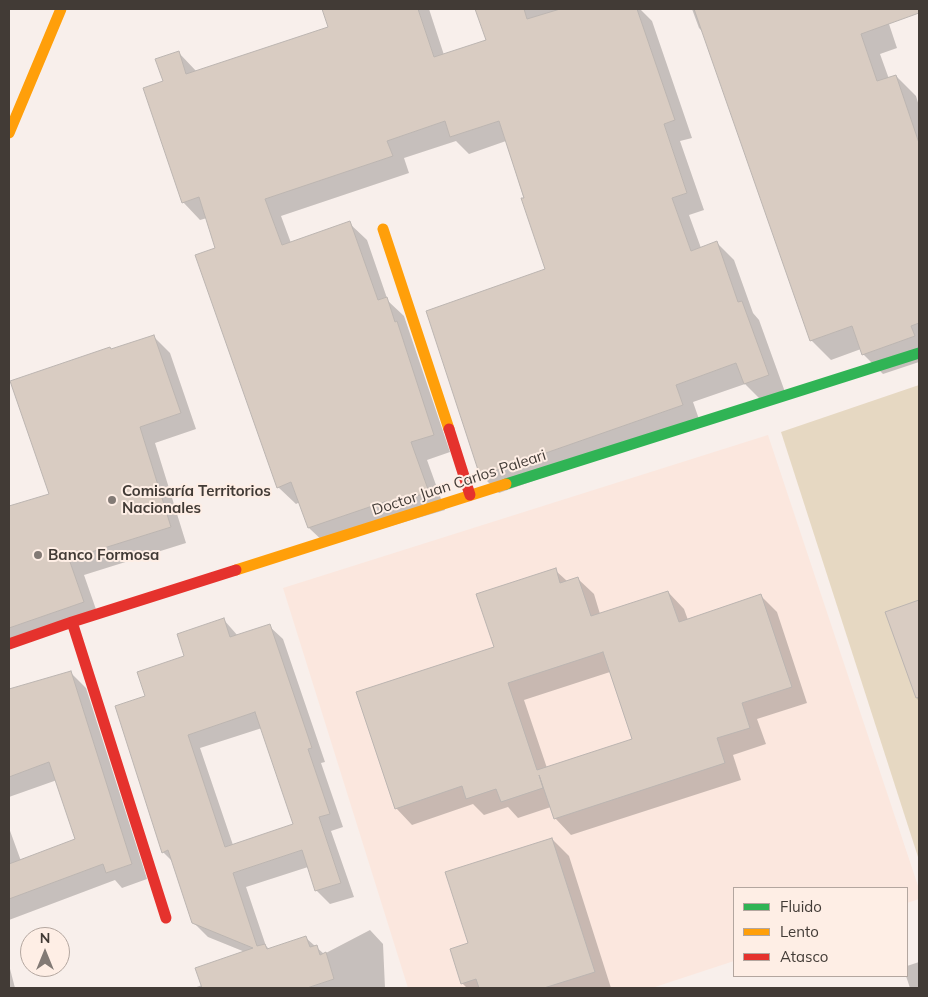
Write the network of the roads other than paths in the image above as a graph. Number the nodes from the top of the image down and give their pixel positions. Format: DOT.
graph roads {
  1 [pos="61,9"];
  2 [pos="9,133"];
  3 [pos="383,229"];
  4 [pos="919,353"];
  5 [pos="470,495"];
  6 [pos="72,622"];
  7 [pos="9,644"];
  8 [pos="166,918"];
  1 -- 2 [label="street"];
  3 -- 5 [label="street"];
  4 -- 5 [label="street, Doctor Juan Carlos Paleari"];
  5 -- 6 [label="street, Doctor Juan Carlos Paleari"];
  6 -- 7 [label="street, Doctor Juan Carlos Paleari"];
  6 -- 8 [label="street"];
}
